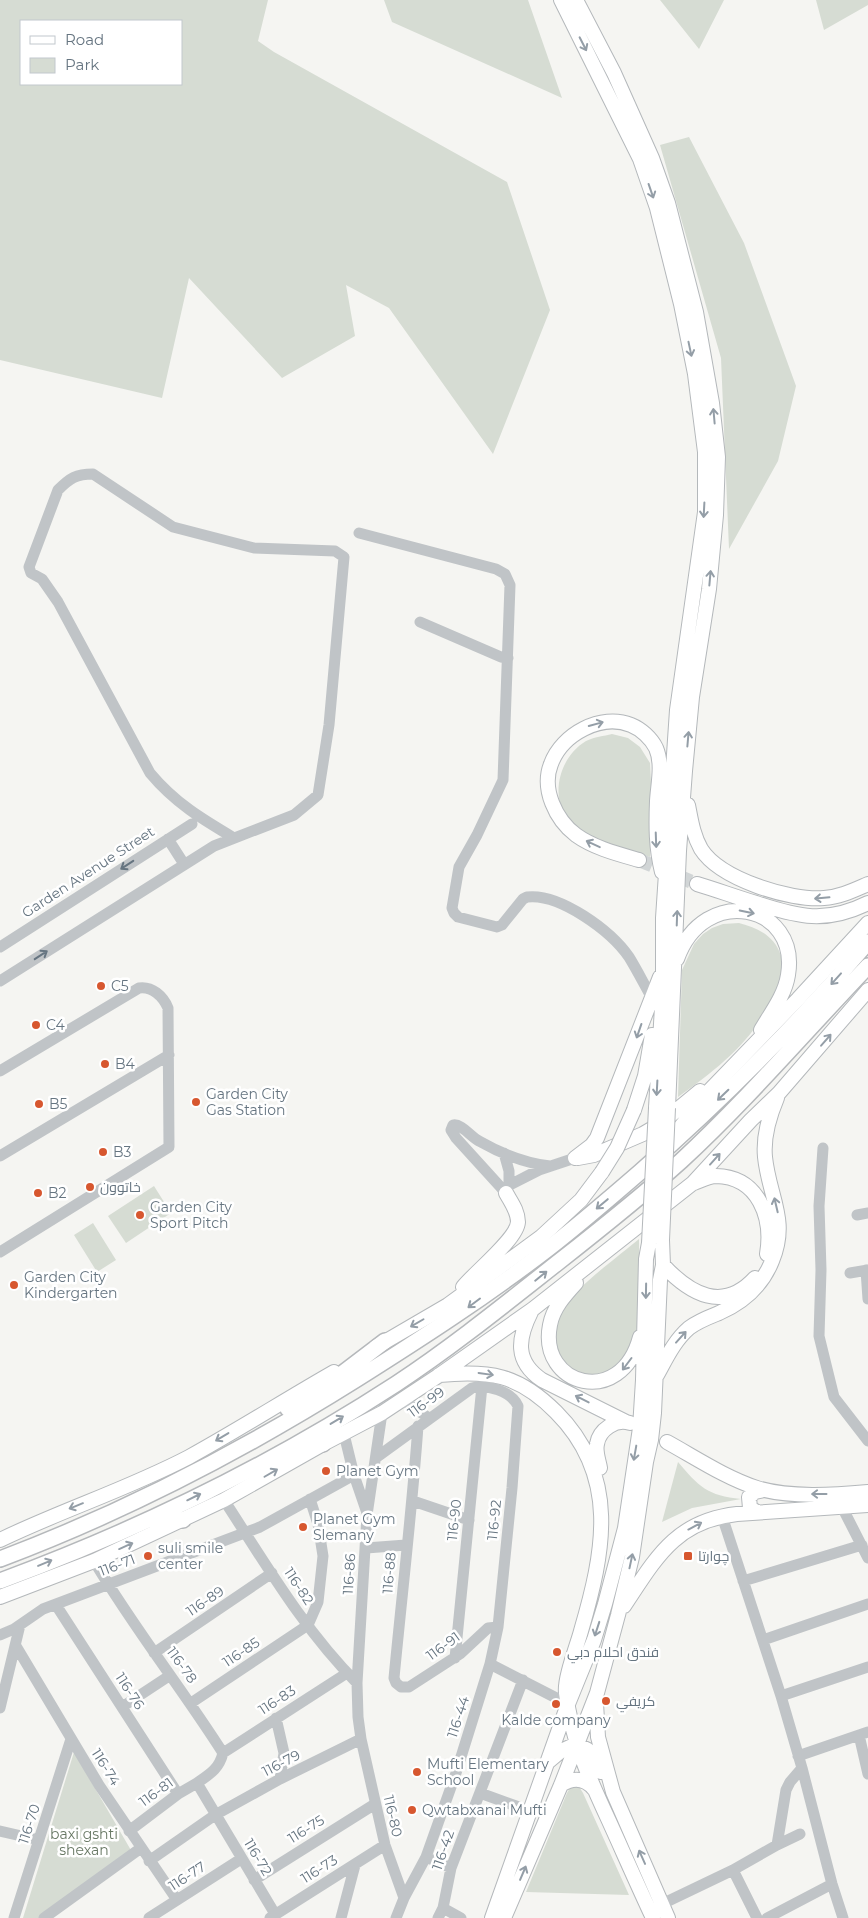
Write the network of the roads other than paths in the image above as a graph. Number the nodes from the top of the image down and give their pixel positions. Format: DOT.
graph roads {
  1 [pos="561,0"];
  2 [pos="576,0"];
  3 [pos="359,533"];
  4 [pos="420,622"];
  5 [pos="508,658"];
  6 [pos="684,710"];
  7 [pos="685,771"];
  8 [pos="192,824"];
  9 [pos="234,838"];
  10 [pos="168,839"];
  11 [pos="639,860"];
  12 [pos="184,864"];
  13 [pos="666,884"];
  14 [pos="697,884"];
  15 [pos="868,884"];
  16 [pos="868,903"];
  17 [pos="868,923"];
  18 [pos="868,942"];
  19 [pos="0,947"];
  20 [pos="868,966"];
  21 [pos="669,968"];
  22 [pos="0,981"];
  23 [pos="868,990"];
  24 [pos="657,999"];
  25 [pos="748,1052"];
  26 [pos="169,1055"];
  27 [pos="729,1070"];
  28 [pos="0,1071"];
  29 [pos="780,1093"];
  30 [pos="662,1108"];
  31 [pos="823,1148"];
  32 [pos="504,1153"];
  33 [pos="660,1154"];
  34 [pos="0,1156"];
  35 [pos="575,1158"];
  36 [pos="550,1166"];
  37 [pos="693,1184"];
  38 [pos="506,1189"];
  39 [pos="656,1242"];
  40 [pos="0,1252"];
  41 [pos="593,1262"];
  42 [pos="663,1265"];
  43 [pos="867,1270"];
  44 [pos="850,1273"];
  45 [pos="868,1299"];
  46 [pos="448,1305"];
  47 [pos="533,1309"];
  48 [pos="645,1319"];
  49 [pos="385,1341"];
  50 [pos="438,1376"];
  51 [pos="655,1378"];
  52 [pos="482,1386"];
  53 [pos="402,1400"];
  54 [pos="382,1413"];
  55 [pos="429,1418"];
  56 [pos="418,1426"];
  57 [pos="344,1434"];
  58 [pos="868,1441"];
  59 [pos="668,1442"];
  60 [pos="323,1444"];
  61 [pos="296,1445"];
  62 [pos="377,1457"];
  63 [pos="204,1467"];
  64 [pos="354,1475"];
  65 [pos="764,1490"];
  66 [pos="868,1492"];
  67 [pos="310,1499"];
  68 [pos="224,1500"];
  69 [pos="413,1501"];
  70 [pos="868,1505"];
  71 [pos="842,1507"];
  72 [pos="757,1512"];
  73 [pos="367,1515"];
  74 [pos="722,1516"];
  75 [pos="146,1520"];
  76 [pos="183,1520"];
  77 [pos="469,1520"];
  78 [pos="245,1532"];
  79 [pos="0,1540"];
  80 [pos="406,1545"];
  81 [pos="862,1545"];
  82 [pos="366,1548"];
  83 [pos="868,1558"];
  84 [pos="0,1559"];
  85 [pos="94,1561"];
  86 [pos="272,1573"];
  87 [pos="0,1581"];
  88 [pos="743,1581"];
  89 [pos="108,1585"];
  90 [pos="0,1597"];
  91 [pos="605,1604"];
  92 [pos="868,1604"];
  93 [pos="56,1605"];
  94 [pos="618,1614"];
  95 [pos="20,1625"];
  96 [pos="308,1625"];
  97 [pos="498,1627"];
  98 [pos="0,1635"];
  99 [pos="763,1640"];
  100 [pos="16,1646"];
  101 [pos="154,1653"];
  102 [pos="455,1658"];
  103 [pos="490,1664"];
  104 [pos="868,1667"];
  105 [pos="347,1673"];
  106 [pos="170,1676"];
  107 [pos="523,1680"];
  108 [pos="358,1682"];
  109 [pos="404,1688"];
  110 [pos="597,1693"];
  111 [pos="781,1696"];
  112 [pos="191,1703"];
  113 [pos="568,1704"];
  114 [pos="122,1707"];
  115 [pos="0,1708"];
  116 [pos="276,1718"];
  117 [pos="863,1734"];
  118 [pos="71,1739"];
  119 [pos="361,1739"];
  120 [pos="576,1744"];
  121 [pos="223,1752"];
  122 [pos="798,1756"];
  123 [pos="548,1762"];
  124 [pos="802,1768"];
  125 [pos="868,1774"];
  126 [pos="280,1779"];
  127 [pos="197,1783"];
  128 [pos="561,1785"];
  129 [pos="594,1789"];
  130 [pos="613,1792"];
  131 [pos="480,1793"];
  132 [pos="178,1794"];
  133 [pos="375,1804"];
  134 [pos="530,1811"];
  135 [pos="215,1815"];
  136 [pos="0,1830"];
  137 [pos="129,1831"];
  138 [pos="800,1834"];
  139 [pos="39,1840"];
  140 [pos="777,1845"];
  141 [pos="385,1846"];
  142 [pos="141,1848"];
  143 [pos="426,1857"];
  144 [pos="241,1859"];
  145 [pos="149,1861"];
  146 [pos="355,1865"];
  147 [pos="450,1868"];
  148 [pos="733,1870"];
  149 [pos="254,1880"];
  150 [pos="653,1882"];
  151 [pos="832,1884"];
  152 [pos="639,1888"];
  153 [pos="404,1898"];
  154 [pos="177,1900"];
  155 [pos="662,1904"];
  156 [pos="440,1913"];
  157 [pos="273,1917"];
  158 [pos="14,1918"];
  159 [pos="44,1918"];
  160 [pos="149,1918"];
  161 [pos="341,1918"];
  162 [pos="396,1918"];
  163 [pos="461,1918"];
  164 [pos="492,1918"];
  165 [pos="504,1918"];
  166 [pos="653,1918"];
  167 [pos="668,1918"];
  168 [pos="757,1918"];
  169 [pos="767,1918"];
  170 [pos="843,1918"];
  1 -- 6 [label="main road, one-way"];
  6 -- 2 [label="main road, one-way"];
  3 -- 5 [label="street"];
  4 -- 5 [label="street"];
  5 -- 24 [label="street"];
  7 -- 6 [label="main road, one-way"];
  6 -- 13 [label="main road"];
  15 -- 7 [label="main road, one-way"];
  21 -- 7 [label="main road, one-way"];
  8 -- 10 [label="street, Garden Avenue Street"];
  9 -- 9 [label="street"];
  9 -- 12 [label="street"];
  10 -- 12 [label="street"];
  10 -- 19 [label="street, Garden Avenue Street, one-way"];
  11 -- 13 [label="main road, one-way"];
  22 -- 12 [label="street, one-way"];
  13 -- 21 [label="main road"];
  14 -- 16 [label="main road"];
  17 -- 25 [label="main road"];
  18 -- 33 [label="highway, one-way"];
  61 -- 20 [label="highway, one-way"];
  21 -- 24 [label="main road"];
  21 -- 25 [label="main road, one-way"];
  21 -- 30 [label="main road"];
  29 -- 23 [label="main road, one-way"];
  24 -- 30 [label="main road, one-way"];
  24 -- 35 [label="main road, one-way"];
  24 -- 46 [label="main road, bridge"];
  25 -- 27 [label="main road"];
  26 -- 28 [label="street"];
  26 -- 34 [label="street"];
  26 -- 40 [label="street"];
  27 -- 33 [label="main road"];
  27 -- 35 [label="main road"];
  37 -- 29 [label="main road, one-way"];
  51 -- 29 [label="main road, one-way"];
  30 -- 39 [label="main road, bridge"];
  31 -- 58 [label="street"];
  32 -- 36 [label="street"];
  32 -- 38 [label="street"];
  32 -- 38 [label="street"];
  33 -- 63 [label="highway, one-way"];
  35 -- 36 [label="street"];
  36 -- 38 [label="street"];
  37 -- 41 [label="main road"];
  37 -- 42 [label="main road"];
  38 -- 46 [label="main road"];
  39 -- 42 [label="main road"];
  39 -- 48 [label="main road, one-way"];
  41 -- 47 [label="main road"];
  48 -- 41 [label="main road, one-way"];
  42 -- 51 [label="main road"];
  43 -- 44 [label="street"];
  43 -- 45 [label="street"];
  46 -- 49 [label="main road, one-way"];
  47 -- 50 [label="main road"];
  91 -- 47 [label="main road, one-way"];
  48 -- 91 [label="main road, one-way"];
  49 -- 63 [label="highway"];
  49 -- 79 [label="main road, one-way"];
  50 -- 53 [label="main road"];
  50 -- 113 [label="main road, one-way"];
  94 -- 51 [label="main road, one-way"];
  52 -- 55 [label="street, 116-99"];
  52 -- 77 [label="street, 116-90"];
  52 -- 97 [label="street, 116-92"];
  53 -- 54 [label="main road"];
  53 -- 55 [label="street"];
  54 -- 57 [label="main road"];
  54 -- 62 [label="street, 116-86"];
  55 -- 56 [label="street, 116-99"];
  56 -- 62 [label="street, 116-99"];
  56 -- 69 [label="street, 116-88"];
  57 -- 60 [label="main road"];
  57 -- 64 [label="street"];
  59 -- 65 [label="main road"];
  60 -- 61 [label="highway"];
  68 -- 60 [label="main road, one-way"];
  75 -- 61 [label="highway, one-way"];
  62 -- 73 [label="street, 116-86"];
  63 -- 84 [label="highway"];
  64 -- 67 [label="street, 116-71"];
  64 -- 73 [label="street"];
  66 -- 65 [label="main road, one-way"];
  65 -- 72 [label="main road"];
  67 -- 78 [label="street, 116-71"];
  67 -- 96 [label="street"];
  68 -- 76 [label="main road"];
  68 -- 78 [label="street, 116-82"];
  69 -- 77 [label="street"];
  69 -- 80 [label="street, 116-88"];
  70 -- 71 [label="main road"];
  71 -- 72 [label="main road"];
  71 -- 81 [label="street"];
  72 -- 74 [label="main road"];
  73 -- 82 [label="street, 116-86"];
  74 -- 88 [label="street"];
  94 -- 74 [label="main road, one-way"];
  75 -- 76 [label="highway"];
  87 -- 75 [label="highway, one-way"];
  85 -- 76 [label="main road, one-way"];
  77 -- 102 [label="street, 116-90"];
  78 -- 86 [label="street, 116-82"];
  78 -- 89 [label="street, 116-71"];
  80 -- 82 [label="street"];
  80 -- 109 [label="street, 116-88"];
  81 -- 83 [label="street"];
  81 -- 88 [label="street"];
  82 -- 108 [label="street, 116-86"];
  85 -- 89 [label="street, 116-78"];
  85 -- 90 [label="main road"];
  86 -- 96 [label="street, 116-82"];
  86 -- 101 [label="street, 116-89"];
  88 -- 99 [label="street"];
  89 -- 93 [label="street, 116-71"];
  89 -- 101 [label="street, 116-78"];
  91 -- 113 [label="main road, one-way"];
  92 -- 99 [label="street"];
  93 -- 95 [label="street, 116-71"];
  93 -- 114 [label="street, 116-76"];
  94 -- 110 [label="main road"];
  95 -- 98 [label="street, 116-71"];
  95 -- 100 [label="street"];
  96 -- 105 [label="street, 116-82"];
  96 -- 112 [label="street, 116-85"];
  97 -- 102 [label="street, 116-91"];
  97 -- 103 [label="street, 116-92"];
  99 -- 111 [label="street"];
  100 -- 115 [label="street"];
  100 -- 118 [label="street, 116-74"];
  101 -- 106 [label="street, 116-78"];
  102 -- 109 [label="street, 116-91"];
  103 -- 107 [label="street"];
  103 -- 143 [label="street, 116-44"];
  104 -- 111 [label="street"];
  105 -- 108 [label="street, 116-82"];
  105 -- 116 [label="street, 116-83"];
  106 -- 112 [label="street, 116-78"];
  106 -- 114 [label="street"];
  107 -- 113 [label="street"];
  107 -- 131 [label="street, 116-42"];
  108 -- 119 [label="street, 116-86"];
  110 -- 120 [label="main road"];
  110 -- 130 [label="main road"];
  111 -- 122 [label="street"];
  112 -- 121 [label="street, 116-78"];
  113 -- 120 [label="main road"];
  113 -- 123 [label="main road"];
  114 -- 132 [label="street, 116-76"];
  116 -- 121 [label="street, 116-83"];
  116 -- 126 [label="street"];
  117 -- 122 [label="street"];
  117 -- 125 [label="street"];
  118 -- 137 [label="street, 116-74"];
  118 -- 139 [label="street, 116-70"];
  119 -- 126 [label="street, 116-79"];
  119 -- 133 [label="street, 116-80"];
  120 -- 123 [label="main road"];
  120 -- 128 [label="main road"];
  120 -- 129 [label="main road"];
  120 -- 130 [label="main road"];
  121 -- 127 [label="street"];
  122 -- 124 [label="street"];
  123 -- 134 [label="main road"];
  124 -- 140 [label="street"];
  124 -- 151 [label="street"];
  126 -- 135 [label="street, 116-79"];
  127 -- 132 [label="street, 116-81"];
  127 -- 135 [label="street"];
  128 -- 129 [label="main road"];
  165 -- 128 [label="main road, one-way"];
  129 -- 152 [label="main road"];
  150 -- 130 [label="main road, one-way"];
  131 -- 134 [label="street"];
  131 -- 147 [label="street, 116-42"];
  132 -- 137 [label="street, 116-81"];
  133 -- 141 [label="street, 116-80"];
  133 -- 149 [label="street, 116-75"];
  134 -- 164 [label="main road"];
  135 -- 144 [label="street, 116-72"];
  135 -- 145 [label="street, 116-79"];
  136 -- 139 [label="street"];
  137 -- 142 [label="street, 116-74"];
  138 -- 140 [label="street"];
  139 -- 158 [label="street, 116-70"];
  140 -- 148 [label="street"];
  141 -- 146 [label="street, 116-73"];
  141 -- 153 [label="street, 116-80"];
  142 -- 145 [label="street, 116-74"];
  142 -- 159 [label="street"];
  143 -- 147 [label="street"];
  143 -- 153 [label="street, 116-44"];
  144 -- 149 [label="street, 116-72"];
  144 -- 154 [label="street, 116-77"];
  145 -- 154 [label="street, 116-74"];
  146 -- 157 [label="street, 116-73"];
  146 -- 161 [label="street"];
  147 -- 156 [label="street, 116-42"];
  148 -- 155 [label="street"];
  148 -- 168 [label="street"];
  149 -- 157 [label="street, 116-72"];
  150 -- 152 [label="main road"];
  150 -- 155 [label="main road"];
  151 -- 169 [label="street"];
  151 -- 170 [label="street"];
  152 -- 166 [label="main road"];
  153 -- 162 [label="street, 116-44"];
  154 -- 160 [label="street, 116-77"];
  155 -- 167 [label="main road"];
  156 -- 163 [label="street"];
}
